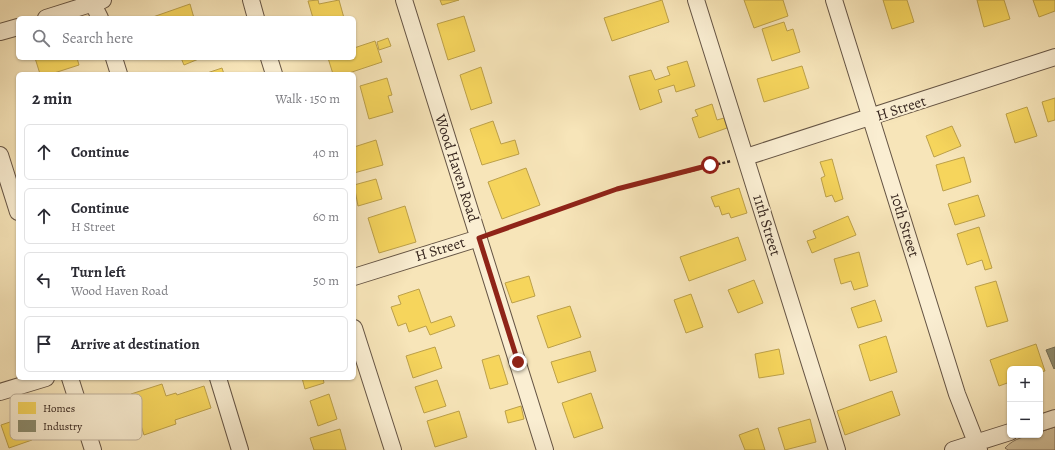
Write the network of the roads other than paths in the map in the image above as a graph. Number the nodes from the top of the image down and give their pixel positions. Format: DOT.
graph roads {
  1 [pos="250,0"];
  2 [pos="404,0"];
  3 [pos="696,0"];
  4 [pos="834,0"];
  5 [pos="99,7"];
  6 [pos="56,16"];
  7 [pos="255,16"];
  8 [pos="16,27"];
  9 [pos="0,32"];
  10 [pos="1055,57"];
  11 [pos="115,60"];
  12 [pos="270,60"];
  13 [pos="118,72"];
  14 [pos="273,72"];
  15 [pos="872,118"];
  16 [pos="0,155"];
  17 [pos="746,157"];
  18 [pos="16,206"];
  19 [pos="479,238"];
  20 [pos="356,276"];
  21 [pos="356,334"];
  22 [pos="39,380"];
  23 [pos="71,380"];
  24 [pos="219,380"];
  25 [pos="0,392"];
  26 [pos="75,394"];
  27 [pos="1055,418"];
  28 [pos="1043,422"];
  29 [pos="1007,433"];
  30 [pos="90,440"];
  31 [pos="977,446"];
  32 [pos="93,450"];
  33 [pos="240,450"];
  34 [pos="393,450"];
  35 [pos="545,450"];
  36 [pos="837,450"];
  37 [pos="953,450"];
  1 -- 7 [label="street"];
  2 -- 19 [label="street, Wood Haven Road"];
  3 -- 17 [label="street, 11th Street"];
  4 -- 15 [label="street, 10th Street"];
  5 -- 6 [label="street"];
  8 -- 9 [label="street"];
  10 -- 15 [label="street, H Street"];
  11 -- 13 [label="street"];
  12 -- 14 [label="street"];
  15 -- 17 [label="street, H Street"];
  15 -- 31 [label="street, 10th Street"];
  16 -- 18 [label="street"];
  17 -- 36 [label="street, 11th Street"];
  19 -- 20 [label="street, H Street"];
  19 -- 35 [label="street, Wood Haven Road"];
  21 -- 34 [label="street"];
  22 -- 25 [label="street"];
  23 -- 26 [label="street"];
  24 -- 33 [label="street"];
  27 -- 28 [label="street"];
  29 -- 31 [label="street"];
  30 -- 32 [label="street"];
  31 -- 37 [label="street"];
}
